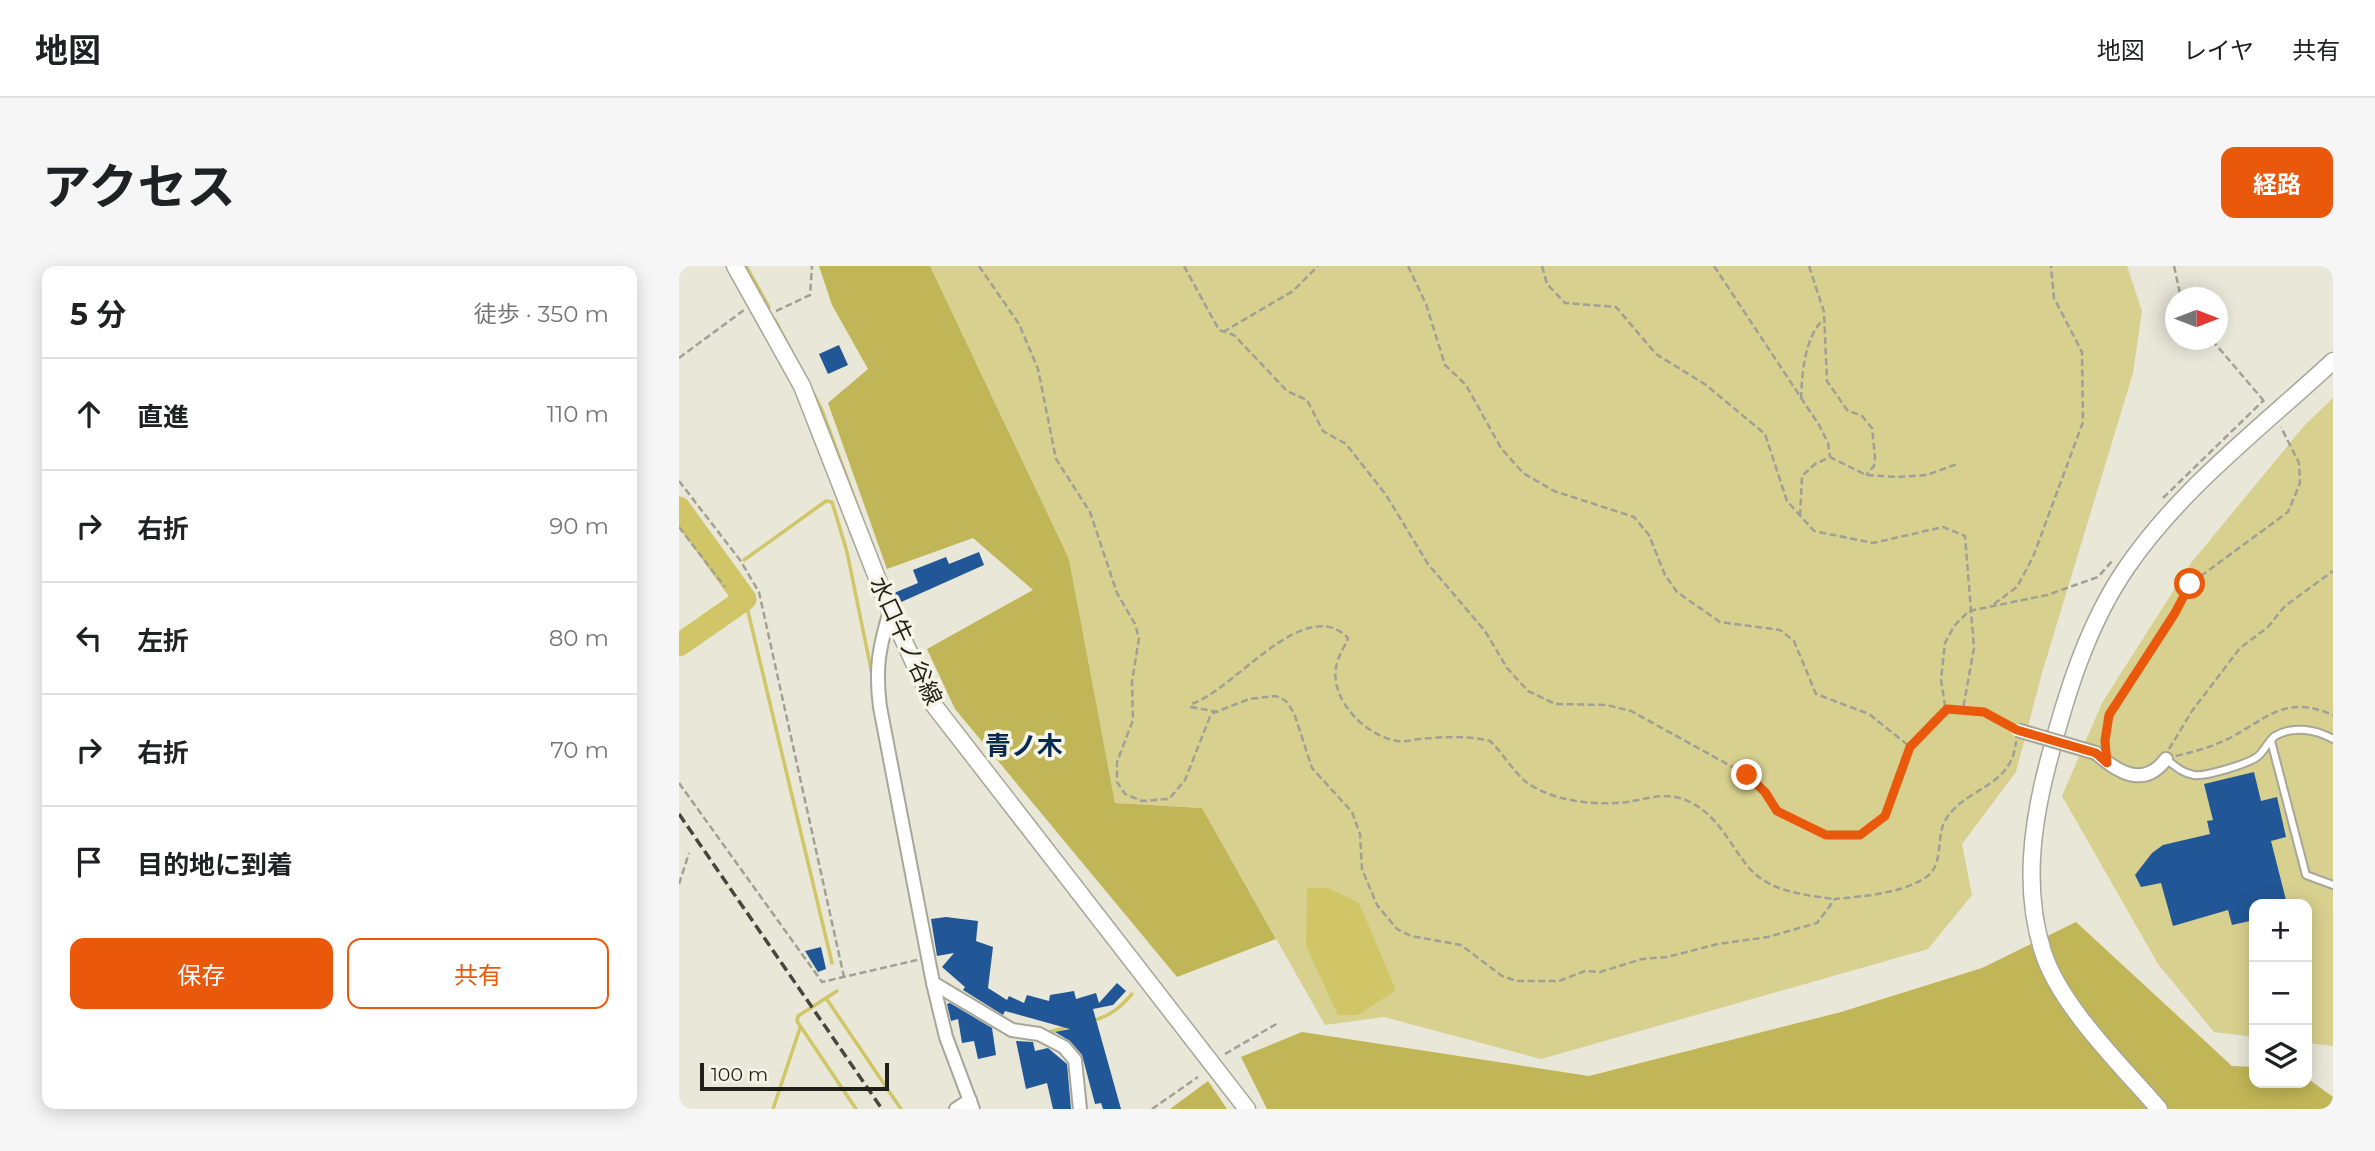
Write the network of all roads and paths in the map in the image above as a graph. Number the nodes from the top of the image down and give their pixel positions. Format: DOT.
graph roads {
  1 [pos="735,266"];
  2 [pos="812,266"];
  3 [pos="979,266"];
  4 [pos="1184,266"];
  5 [pos="1318,266"];
  6 [pos="1408,266"];
  7 [pos="1542,266"];
  8 [pos="1713,266"];
  9 [pos="1809,266"];
  10 [pos="2051,266"];
  11 [pos="2174,266"];
  12 [pos="2179,287"];
  13 [pos="759,310"];
  14 [pos="1823,320"];
  15 [pos="1223,332"];
  16 [pos="2221,350"];
  17 [pos="679,358"];
  18 [pos="2333,361"];
  19 [pos="1801,399"];
  20 [pos="2264,400"];
  21 [pos="2276,414"];
  22 [pos="1830,457"];
  23 [pos="1957,464"];
  24 [pos="1866,475"];
  25 [pos="679,481"];
  26 [pos="2157,505"];
  27 [pos="1800,516"];
  28 [pos="679,527"];
  29 [pos="2118,555"];
  30 [pos="2333,570"];
  31 [pos="725,587"];
  32 [pos="1994,604"];
  33 [pos="1973,609"];
  34 [pos="890,611"];
  35 [pos="1947,709"];
  36 [pos="1963,709"];
  37 [pos="1217,712"];
  38 [pos="2333,715"];
  39 [pos="2017,730"];
  40 [pos="2333,739"];
  41 [pos="2271,741"];
  42 [pos="1910,747"];
  43 [pos="2166,759"];
  44 [pos="2107,763"];
  45 [pos="679,783"];
  46 [pos="689,853"];
  47 [pos="679,884"];
  48 [pos="2333,885"];
  49 [pos="1835,900"];
  50 [pos="927,958"];
  51 [pos="844,977"];
  52 [pos="933,983"];
  53 [pos="1278,1023"];
  54 [pos="1225,1054"];
  55 [pos="1198,1077"];
  56 [pos="971,1104"];
  57 [pos="957,1109"];
  58 [pos="1080,1109"];
  59 [pos="1152,1109"];
  60 [pos="1247,1109"];
  61 [pos="2159,1109"];
  1 -- 13 [label="main road, 水口牛ノ谷線"];
  2 -- 13 [label="path"];
  3 -- 37 [label="path"];
  4 -- 15 [label="path"];
  5 -- 15 [label="path"];
  6 -- 42 [label="path"];
  7 -- 27 [label="path"];
  8 -- 19 [label="path"];
  9 -- 14 [label="path"];
  10 -- 32 [label="path"];
  11 -- 12 [label="path"];
  13 -- 17 [label="path"];
  13 -- 34 [label="main road, 水口牛ノ谷線"];
  14 -- 19 [label="path"];
  14 -- 24 [label="path"];
  15 -- 42 [label="path"];
  16 -- 20 [label="path"];
  18 -- 21 [label="main road"];
  19 -- 22 [label="path"];
  20 -- 21 [label="path"];
  20 -- 26 [label="path"];
  21 -- 44 [label="path"];
  21 -- 61 [label="main road"];
  22 -- 24 [label="path"];
  22 -- 27 [label="path"];
  23 -- 24 [label="path"];
  25 -- 51 [label="path"];
  27 -- 33 [label="path"];
  28 -- 31 [label="path"];
  29 -- 32 [label="path"];
  30 -- 43 [label="path"];
  32 -- 33 [label="path"];
  33 -- 35 [label="path"];
  33 -- 36 [label="path"];
  34 -- 50 [label="street"];
  34 -- 60 [label="main road, 水口牛ノ谷線"];
  35 -- 36 [label="path"];
  35 -- 42 [label="path"];
  36 -- 39 [label="path"];
  37 -- 49 [label="path"];
  37 -- 49 [label="path"];
  38 -- 43 [label="path"];
  39 -- 44 [label="street, bridge"];
  39 -- 49 [label="path"];
  40 -- 41 [label="lane"];
  41 -- 43 [label="lane"];
  41 -- 48 [label="lane"];
  43 -- 44 [label="street"];
  45 -- 51 [label="path"];
  46 -- 47 [label="path"];
  50 -- 51 [label="path"];
  50 -- 52 [label="street"];
  52 -- 56 [label="street"];
  52 -- 58 [label="street"];
  53 -- 54 [label="path"];
  55 -- 59 [label="path"];
  56 -- 57 [label="street"];
}
